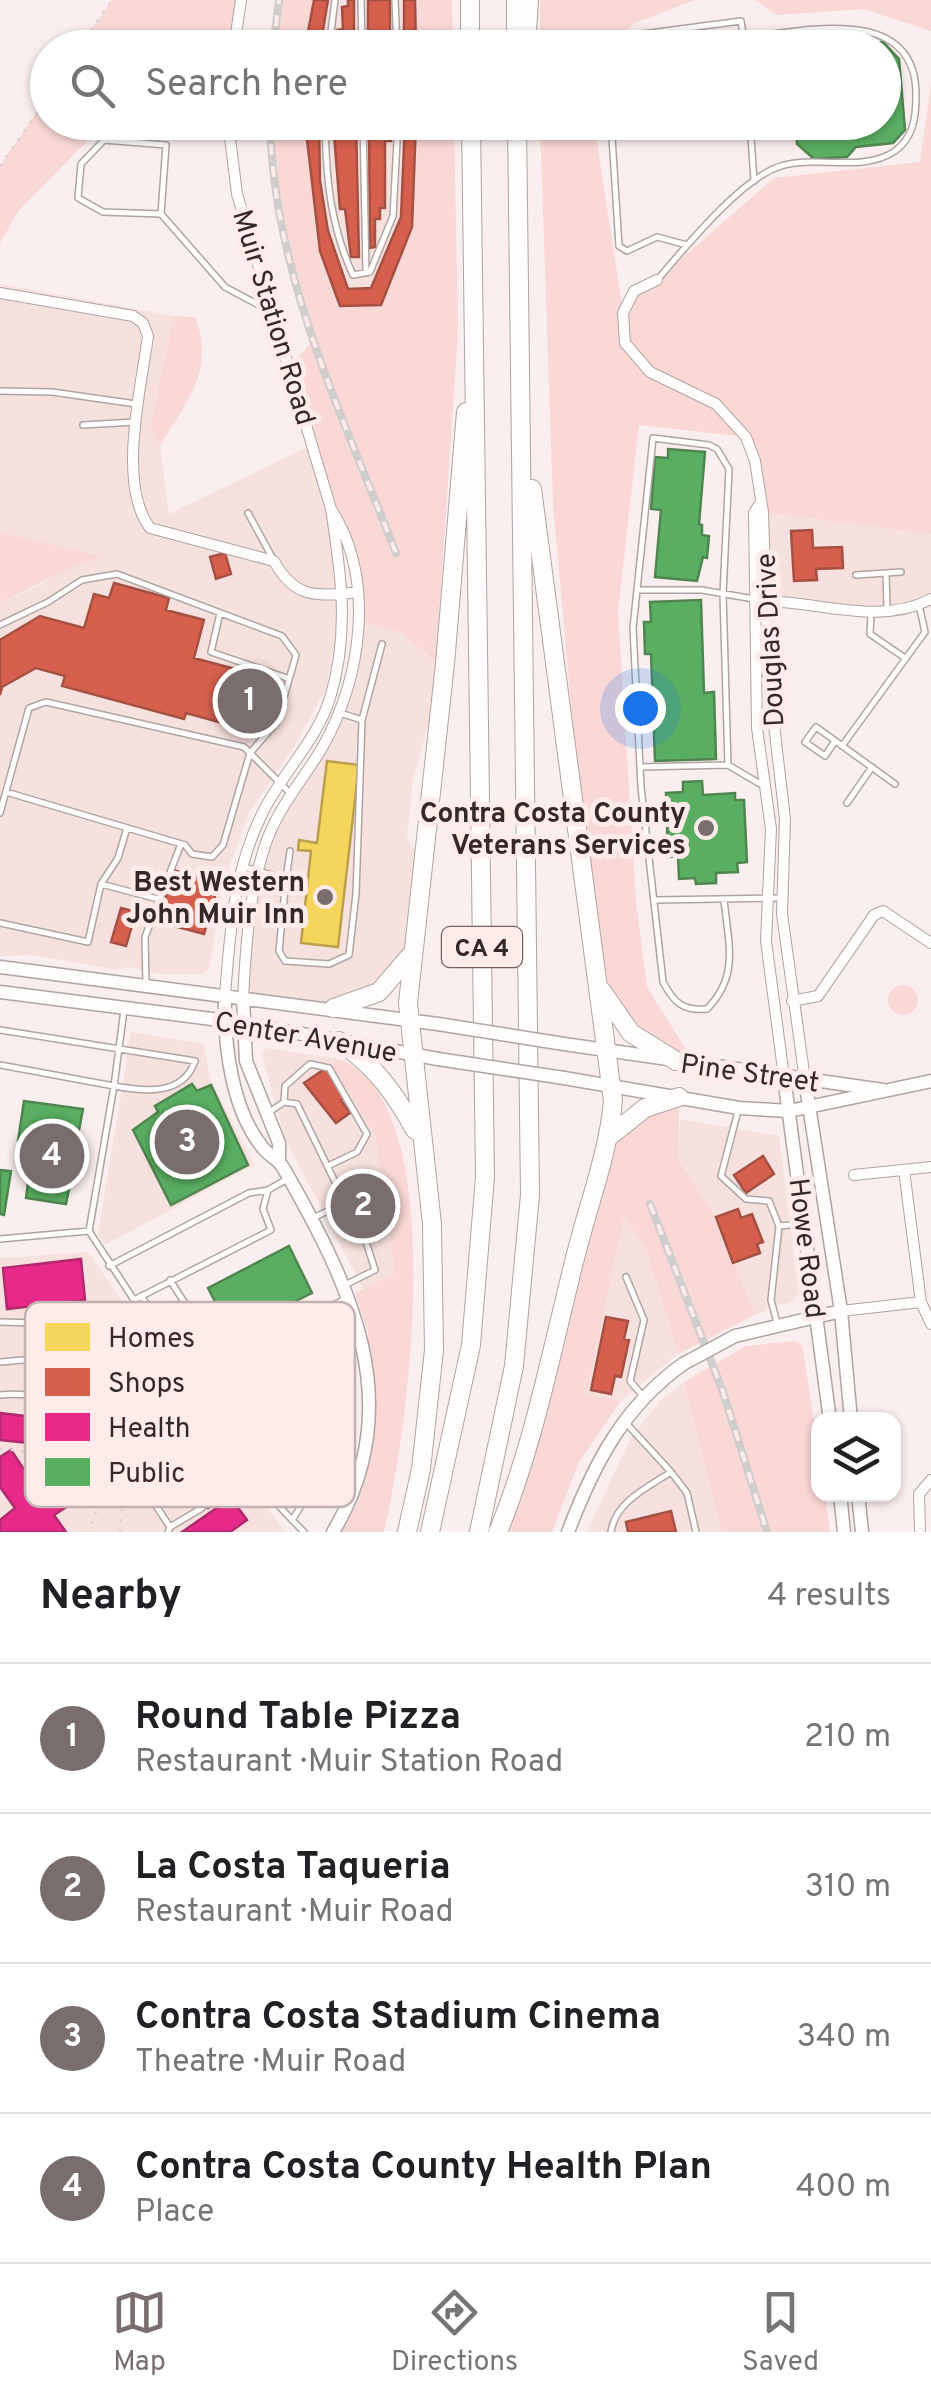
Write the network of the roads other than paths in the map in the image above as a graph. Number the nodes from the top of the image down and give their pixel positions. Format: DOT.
graph roads {
  1 [pos="242,0"];
  2 [pos="335,0"];
  3 [pos="361,0"];
  4 [pos="395,0"];
  5 [pos="470,0"];
  6 [pos="516,0"];
  7 [pos="529,0"];
  8 [pos="237,30"];
  9 [pos="331,30"];
  10 [pos="362,30"];
  11 [pos="396,30"];
  12 [pos="470,30"];
  13 [pos="516,30"];
  14 [pos="527,30"];
  15 [pos="672,30"];
  16 [pos="742,30"];
  17 [pos="901,48"];
  18 [pos="230,140"];
  19 [pos="325,140"];
  20 [pos="363,140"];
  21 [pos="397,140"];
  22 [pos="471,140"];
  23 [pos="518,140"];
  24 [pos="612,140"];
  25 [pos="751,140"];
  26 [pos="754,181"];
  27 [pos="161,214"];
  28 [pos="688,245"];
  29 [pos="366,273"];
  30 [pos="657,280"];
  31 [pos="0,292"];
  32 [pos="268,310"];
  33 [pos="475,357"];
  34 [pos="0,391"];
  35 [pos="521,402"];
  36 [pos="139,404"];
  37 [pos="136,422"];
  38 [pos="83,425"];
  39 [pos="331,508"];
  40 [pos="248,513"];
  41 [pos="274,561"];
  42 [pos="901,572"];
  43 [pos="886,573"];
  44 [pos="856,574"];
  45 [pos="638,590"];
  46 [pos="357,593"];
  47 [pos="344,594"];
  48 [pos="723,594"];
  49 [pos="931,599"];
  50 [pos="760,600"];
  51 [pos="919,605"];
  52 [pos="871,611"];
  53 [pos="887,611"];
  54 [pos="220,613"];
  55 [pos="0,625"];
  56 [pos="382,644"];
  57 [pos="905,658"];
  58 [pos="287,678"];
  59 [pos="340,712"];
  60 [pos="362,720"];
  61 [pos="835,741"];
  62 [pos="842,746"];
  63 [pos="250,754"];
  64 [pos="728,765"];
  65 [pos="640,767"];
  66 [pos="872,767"];
  67 [pos="280,783"];
  68 [pos="896,784"];
  69 [pos="762,785"];
  70 [pos="6,792"];
  71 [pos="292,795"];
  72 [pos="847,802"];
  73 [pos="0,813"];
  74 [pos="127,828"];
  75 [pos="181,844"];
  76 [pos="290,851"];
  77 [pos="241,866"];
  78 [pos="258,870"];
  79 [pos="286,879"];
  80 [pos="101,884"];
  81 [pos="158,898"];
  82 [pos="781,898"];
  83 [pos="724,899"];
  84 [pos="766,899"];
  85 [pos="656,900"];
  86 [pos="0,924"];
  87 [pos="931,944"];
  88 [pos="412,952"];
  89 [pos="0,968"];
  90 [pos="596,981"];
  91 [pos="146,986"];
  92 [pos="0,992"];
  93 [pos="225,996"];
  94 [pos="243,998"];
  95 [pos="792,1001"];
  96 [pos="124,1007"];
  97 [pos="334,1008"];
  98 [pos="224,1020"];
  99 [pos="408,1020"];
  100 [pos="243,1023"];
  101 [pos="0,1030"];
  102 [pos="338,1041"];
  103 [pos="606,1050"];
  104 [pos="118,1051"];
  105 [pos="410,1054"];
  106 [pos="676,1061"];
  107 [pos="0,1065"];
  108 [pos="784,1077"];
  109 [pos="805,1080"];
  110 [pos="931,1081"];
  111 [pos="114,1086"];
  112 [pos="612,1086"];
  113 [pos="895,1091"];
  114 [pos="679,1098"];
  115 [pos="284,1102"];
  116 [pos="738,1108"];
  117 [pos="812,1108"];
  118 [pos="789,1111"];
  119 [pos="265,1114"];
  120 [pos="610,1136"];
  121 [pos="420,1138"];
  122 [pos="279,1159"];
  123 [pos="330,1165"];
  124 [pos="931,1167"];
  125 [pos="904,1170"];
  126 [pos="854,1175"];
  127 [pos="290,1178"];
  128 [pos="268,1190"];
  129 [pos="332,1209"];
  130 [pos="311,1218"];
  131 [pos="804,1224"];
  132 [pos="779,1226"];
  133 [pos="89,1232"];
  134 [pos="0,1239"];
  135 [pos="108,1266"];
  136 [pos="626,1278"];
  137 [pos="170,1280"];
  138 [pos="347,1291"];
  139 [pos="141,1296"];
  140 [pos="145,1302"];
  141 [pos="184,1302"];
  142 [pos="331,1302"];
  143 [pos="351,1302"];
  144 [pos="922,1302"];
  145 [pos="355,1312"];
  146 [pos="841,1312"];
  147 [pos="816,1316"];
  148 [pos="0,1322"];
  149 [pos="25,1323"];
  150 [pos="777,1323"];
  151 [pos="931,1324"];
  152 [pos="25,1361"];
  153 [pos="0,1362"];
  154 [pos="0,1395"];
  155 [pos="25,1396"];
  156 [pos="644,1397"];
  157 [pos="829,1412"];
  158 [pos="850,1412"];
  159 [pos="623,1421"];
  160 [pos="671,1472"];
  161 [pos="931,1480"];
  162 [pos="355,1482"];
  163 [pos="841,1502"];
  164 [pos="859,1502"];
  165 [pos="155,1507"];
  166 [pos="201,1507"];
  167 [pos="282,1507"];
  168 [pos="301,1507"];
  169 [pos="344,1507"];
  170 [pos="292,1520"];
  171 [pos="169,1530"];
  172 [pos="920,1530"];
  173 [pos="304,1532"];
  174 [pos="333,1532"];
  175 [pos="406,1532"];
  176 [pos="430,1532"];
  177 [pos="479,1532"];
  178 [pos="498,1532"];
  179 [pos="568,1532"];
  180 [pos="611,1532"];
  181 [pos="696,1532"];
  182 [pos="844,1532"];
  183 [pos="862,1532"];
  1 -- 8 [label="street"];
  2 -- 9 [label="lane"];
  3 -- 10 [label="lane"];
  4 -- 11 [label="lane"];
  5 -- 12 [label="highway"];
  6 -- 13 [label="highway"];
  7 -- 14 [label="highway"];
  15 -- 16 [label="lane"];
  17 -- 26 [label="lane"];
  18 -- 32 [label="street, Muir Station Road"];
  19 -- 29 [label="lane"];
  20 -- 29 [label="lane"];
  21 -- 29 [label="lane"];
  22 -- 33 [label="highway, CA 4"];
  23 -- 35 [label="highway, CA 4"];
  24 -- 28 [label="lane"];
  25 -- 26 [label="lane"];
  26 -- 28 [label="lane"];
  27 -- 27 [label="lane"];
  27 -- 32 [label="lane"];
  28 -- 30 [label="lane"];
  30 -- 50 [label="street, Douglas Drive"];
  31 -- 36 [label="street"];
  32 -- 39 [label="street, Muir Station Road"];
  33 -- 88 [label="highway"];
  33 -- 176 [label="highway, CA 4"];
  34 -- 36 [label="lane"];
  35 -- 90 [label="highway"];
  35 -- 177 [label="highway, CA 4"];
  36 -- 37 [label="street"];
  37 -- 38 [label="lane"];
  37 -- 41 [label="street"];
  39 -- 46 [label="street, Muir Station Road"];
  39 -- 47 [label="street, Muir Station Road"];
  40 -- 41 [label="lane"];
  41 -- 47 [label="street"];
  42 -- 43 [label="lane"];
  43 -- 44 [label="lane"];
  43 -- 53 [label="lane"];
  45 -- 48 [label="lane"];
  45 -- 48 [label="lane"];
  45 -- 65 [label="lane"];
  46 -- 47 [label="street"];
  46 -- 59 [label="street, Muir Station Road"];
  47 -- 67 [label="street, Muir Station Road"];
  48 -- 50 [label="lane"];
  48 -- 64 [label="lane"];
  49 -- 51 [label="street"];
  50 -- 52 [label="street"];
  50 -- 69 [label="street"];
  50 -- 82 [label="street, Douglas Drive"];
  51 -- 53 [label="street"];
  51 -- 57 [label="lane"];
  52 -- 53 [label="street"];
  52 -- 57 [label="lane"];
  54 -- 55 [label="lane"];
  54 -- 58 [label="lane"];
  54 -- 58 [label="lane"];
  56 -- 60 [label="lane"];
  57 -- 62 [label="lane"];
  58 -- 63 [label="lane"];
  59 -- 60 [label="lane"];
  59 -- 71 [label="street, Muir Station Road"];
  60 -- 79 [label="lane"];
  61 -- 61 [label="lane"];
  61 -- 62 [label="lane"];
  62 -- 66 [label="lane"];
  63 -- 67 [label="lane"];
  63 -- 70 [label="lane"];
  63 -- 75 [label="lane"];
  64 -- 65 [label="lane"];
  64 -- 69 [label="lane"];
  65 -- 85 [label="lane"];
  66 -- 68 [label="lane"];
  66 -- 72 [label="lane"];
  67 -- 71 [label="lane"];
  67 -- 77 [label="street, Muir Station Road"];
  69 -- 84 [label="street"];
  70 -- 73 [label="lane"];
  70 -- 74 [label="lane"];
  71 -- 78 [label="street, Muir Station Road"];
  74 -- 75 [label="lane"];
  74 -- 80 [label="lane"];
  75 -- 81 [label="lane"];
  76 -- 79 [label="lane"];
  77 -- 78 [label="lane"];
  77 -- 93 [label="street, Muir Station Road"];
  78 -- 79 [label="lane"];
  78 -- 94 [label="street, Muir Station Road"];
  80 -- 81 [label="lane"];
  80 -- 86 [label="lane"];
  81 -- 91 [label="lane"];
  82 -- 84 [label="lane"];
  82 -- 95 [label="street, Douglas Drive"];
  83 -- 84 [label="lane"];
  83 -- 85 [label="lane"];
  83 -- 85 [label="lane"];
  84 -- 108 [label="street"];
  87 -- 95 [label="street"];
  88 -- 97 [label="highway"];
  88 -- 99 [label="highway"];
  89 -- 91 [label="street, Center Avenue"];
  90 -- 103 [label="highway"];
  90 -- 106 [label="highway"];
  91 -- 93 [label="street, Center Avenue"];
  92 -- 96 [label="street, Center Avenue"];
  93 -- 94 [label="street, Center Avenue"];
  93 -- 98 [label="street"];
  94 -- 97 [label="street, Center Avenue"];
  94 -- 100 [label="street"];
  95 -- 109 [label="street, Douglas Drive"];
  96 -- 98 [label="street, Center Avenue"];
  96 -- 104 [label="lane"];
  97 -- 99 [label="street, Center Avenue"];
  98 -- 100 [label="street, Center Avenue"];
  98 -- 122 [label="street"];
  99 -- 103 [label="street, Center Avenue, bridge"];
  99 -- 105 [label="highway"];
  100 -- 102 [label="street, Center Avenue"];
  100 -- 119 [label="street"];
  101 -- 104 [label="lane"];
  102 -- 105 [label="street, Center Avenue"];
  102 -- 121 [label="highway"];
  103 -- 106 [label="street, Pine Street"];
  103 -- 112 [label="highway"];
  104 -- 111 [label="lane"];
  104 -- 111 [label="lane"];
  105 -- 112 [label="street, Center Avenue, bridge"];
  105 -- 121 [label="highway"];
  106 -- 108 [label="street, Pine Street"];
  107 -- 111 [label="lane"];
  108 -- 109 [label="street, Pine Street"];
  108 -- 118 [label="street, Howe Road"];
  109 -- 113 [label="street, Pine Street"];
  109 -- 117 [label="street, Howe Road"];
  110 -- 113 [label="street, Pine Street"];
  111 -- 133 [label="lane"];
  112 -- 114 [label="street, Pine Street"];
  112 -- 120 [label="highway"];
  113 -- 117 [label="street, Pine Street"];
  114 -- 116 [label="street, Pine Street"];
  114 -- 120 [label="highway"];
  115 -- 119 [label="lane"];
  115 -- 123 [label="lane"];
  115 -- 123 [label="lane"];
  116 -- 118 [label="street, Pine Street"];
  116 -- 132 [label="lane"];
  117 -- 118 [label="street, Pine Street"];
  117 -- 146 [label="street, Howe Road"];
  118 -- 131 [label="street, Howe Road"];
  119 -- 122 [label="street"];
  120 -- 178 [label="highway"];
  121 -- 175 [label="highway"];
  122 -- 127 [label="street"];
  123 -- 129 [label="lane"];
  124 -- 125 [label="street"];
  125 -- 126 [label="street"];
  125 -- 144 [label="street"];
  127 -- 128 [label="lane"];
  127 -- 130 [label="street"];
  128 -- 135 [label="lane"];
  128 -- 137 [label="lane"];
  129 -- 130 [label="lane"];
  129 -- 138 [label="lane"];
  130 -- 138 [label="street"];
  131 -- 132 [label="lane"];
  131 -- 147 [label="street, Howe Road"];
  132 -- 150 [label="lane"];
  133 -- 134 [label="lane"];
  133 -- 135 [label="lane"];
  135 -- 139 [label="lane"];
  136 -- 156 [label="lane"];
  137 -- 139 [label="lane"];
  137 -- 141 [label="lane"];
  138 -- 142 [label="lane"];
  138 -- 143 [label="street"];
  139 -- 140 [label="lane"];
  144 -- 146 [label="street"];
  144 -- 151 [label="street"];
  145 -- 162 [label="street"];
  146 -- 147 [label="street"];
  146 -- 158 [label="street, Howe Road"];
  147 -- 150 [label="street"];
  147 -- 157 [label="street, Howe Road"];
  148 -- 149 [label="lane"];
  150 -- 156 [label="street, bridge"];
  152 -- 153 [label="lane"];
  154 -- 155 [label="lane"];
  156 -- 159 [label="street"];
  159 -- 160 [label="lane"];
  159 -- 179 [label="street"];
  160 -- 180 [label="lane"];
  160 -- 181 [label="lane"];
  161 -- 172 [label="street"];
  163 -- 182 [label="street"];
  164 -- 183 [label="street"];
  165 -- 171 [label="lane"];
  166 -- 171 [label="lane"];
  167 -- 170 [label="lane"];
  168 -- 170 [label="lane"];
  169 -- 174 [label="street"];
  170 -- 173 [label="lane"];
}
